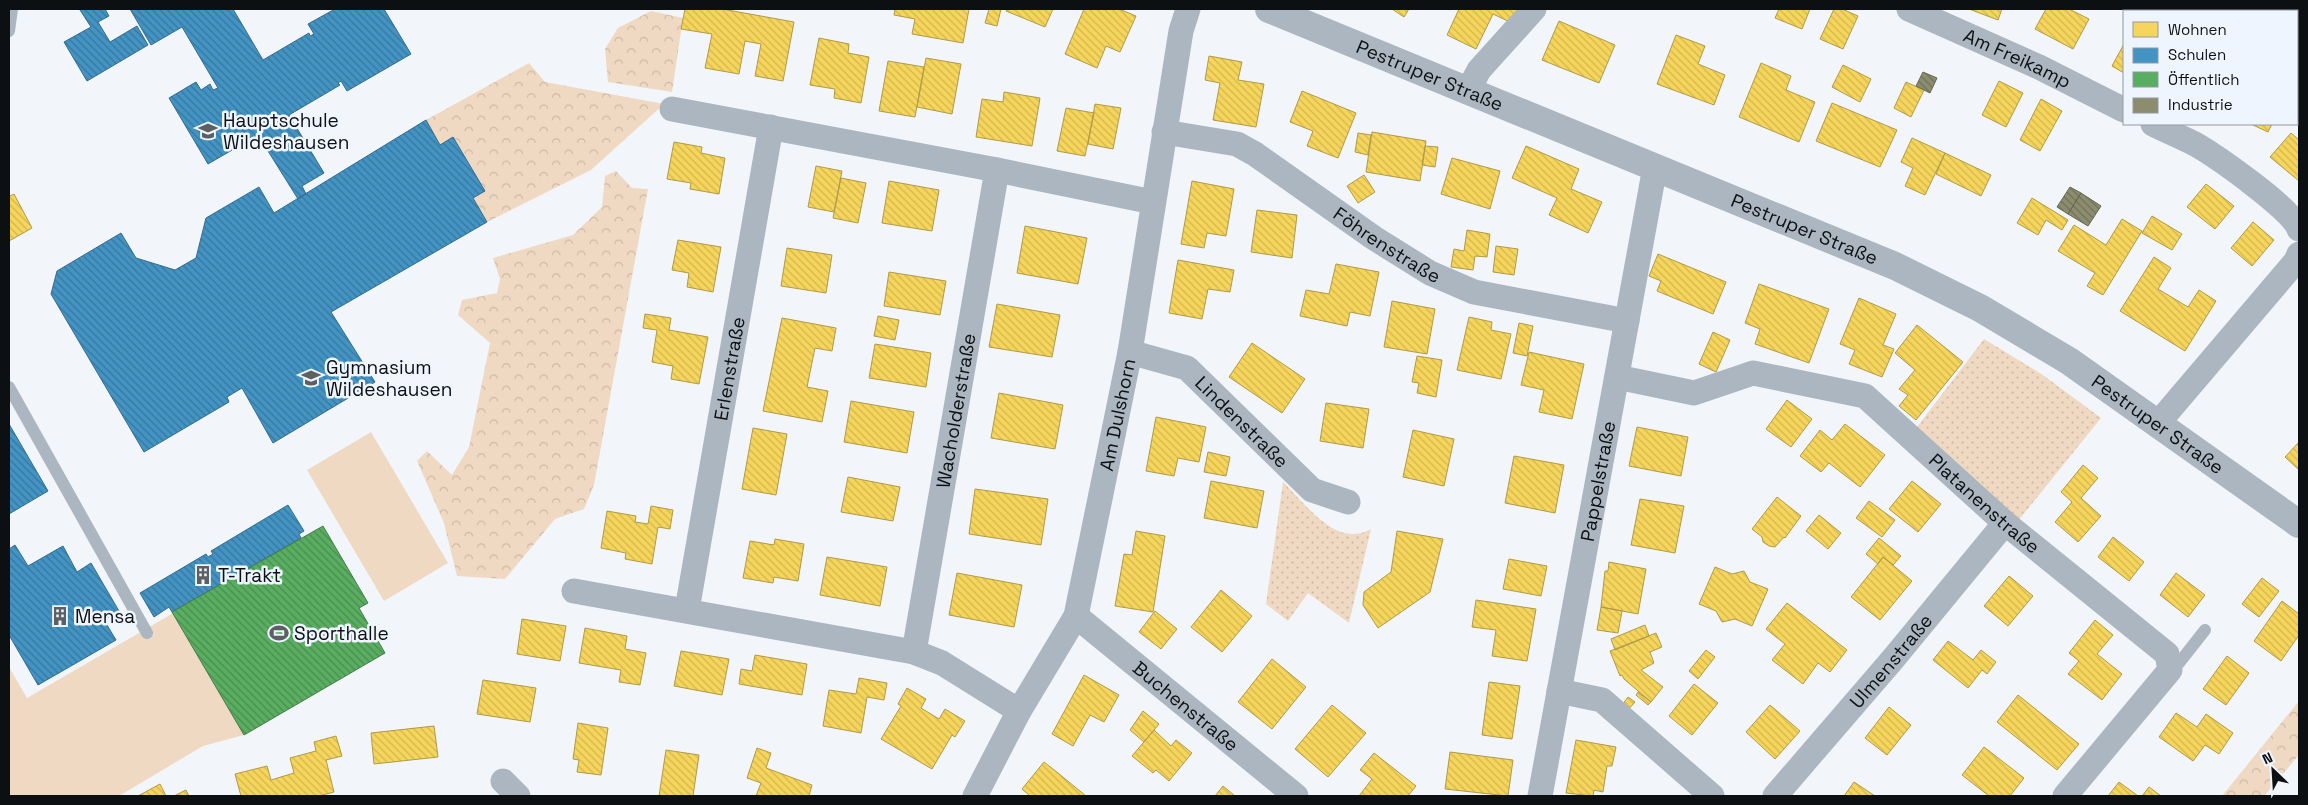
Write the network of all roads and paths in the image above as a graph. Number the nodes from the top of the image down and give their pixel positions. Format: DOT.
graph roads {
  1 [pos="12,9"];
  2 [pos="1188,9"];
  3 [pos="1269,9"];
  4 [pos="1534,9"];
  5 [pos="1909,9"];
  6 [pos="9,31"];
  7 [pos="1468,91"];
  8 [pos="672,109"];
  9 [pos="2123,109"];
  10 [pos="2155,125"];
  11 [pos="771,127"];
  12 [pos="1164,132"];
  13 [pos="1655,167"];
  14 [pos="997,170"];
  15 [pos="1153,202"];
  16 [pos="2299,229"];
  17 [pos="2299,254"];
  18 [pos="1627,321"];
  19 [pos="1130,352"];
  20 [pos="1617,377"];
  21 [pos="9,387"];
  22 [pos="2159,422"];
  23 [pos="1348,502"];
  24 [pos="2005,523"];
  25 [pos="2299,524"];
  26 [pos="574,591"];
  27 [pos="687,610"];
  28 [pos="1076,616"];
  29 [pos="2205,630"];
  30 [pos="147,633"];
  31 [pos="914,652"];
  32 [pos="2170,670"];
  33 [pos="1559,692"];
  34 [pos="1019,711"];
  35 [pos="975,796"];
  36 [pos="1296,796"];
  37 [pos="1540,796"];
  38 [pos="1712,796"];
  39 [pos="1775,796"];
  40 [pos="2065,796"];
  1 -- 6 [label="lane"];
  2 -- 12 [label="street, Am Dulshorn"];
  3 -- 7 [label="street, Pestruper Straße"];
  4 -- 7 [label="street"];
  5 -- 9 [label="street, Am Freikamp"];
  7 -- 13 [label="street, Pestruper Straße"];
  8 -- 11 [label="street"];
  10 -- 16 [label="street"];
  11 -- 14 [label="street"];
  11 -- 27 [label="street, Erlenstraße"];
  12 -- 15 [label="street, Am Dulshorn"];
  12 -- 18 [label="street, Föhrenstraße"];
  13 -- 18 [label="street, Pappelstraße"];
  13 -- 22 [label="street, Pestruper Straße"];
  14 -- 15 [label="street"];
  14 -- 31 [label="street, Wacholderstraße"];
  15 -- 19 [label="street, Am Dulshorn"];
  17 -- 22 [label="street"];
  18 -- 20 [label="street, Pappelstraße"];
  19 -- 23 [label="street, Lindenstraße"];
  19 -- 28 [label="street, Am Dulshorn"];
  20 -- 24 [label="street, Platanenstraße"];
  20 -- 33 [label="street, Pappelstraße"];
  21 -- 30 [label="lane"];
  22 -- 25 [label="street, Pestruper Straße"];
  24 -- 32 [label="street, Platanenstraße"];
  24 -- 39 [label="street, Ulmenstraße"];
  26 -- 27 [label="street"];
  27 -- 31 [label="street"];
  28 -- 34 [label="street, Am Dulshorn"];
  28 -- 36 [label="street, Buchenstraße"];
  29 -- 32 [label="lane"];
  31 -- 34 [label="street"];
  32 -- 40 [label="street"];
  33 -- 37 [label="street, Pappelstraße"];
  33 -- 38 [label="street"];
  34 -- 35 [label="street, Am Dulshorn"];
}
